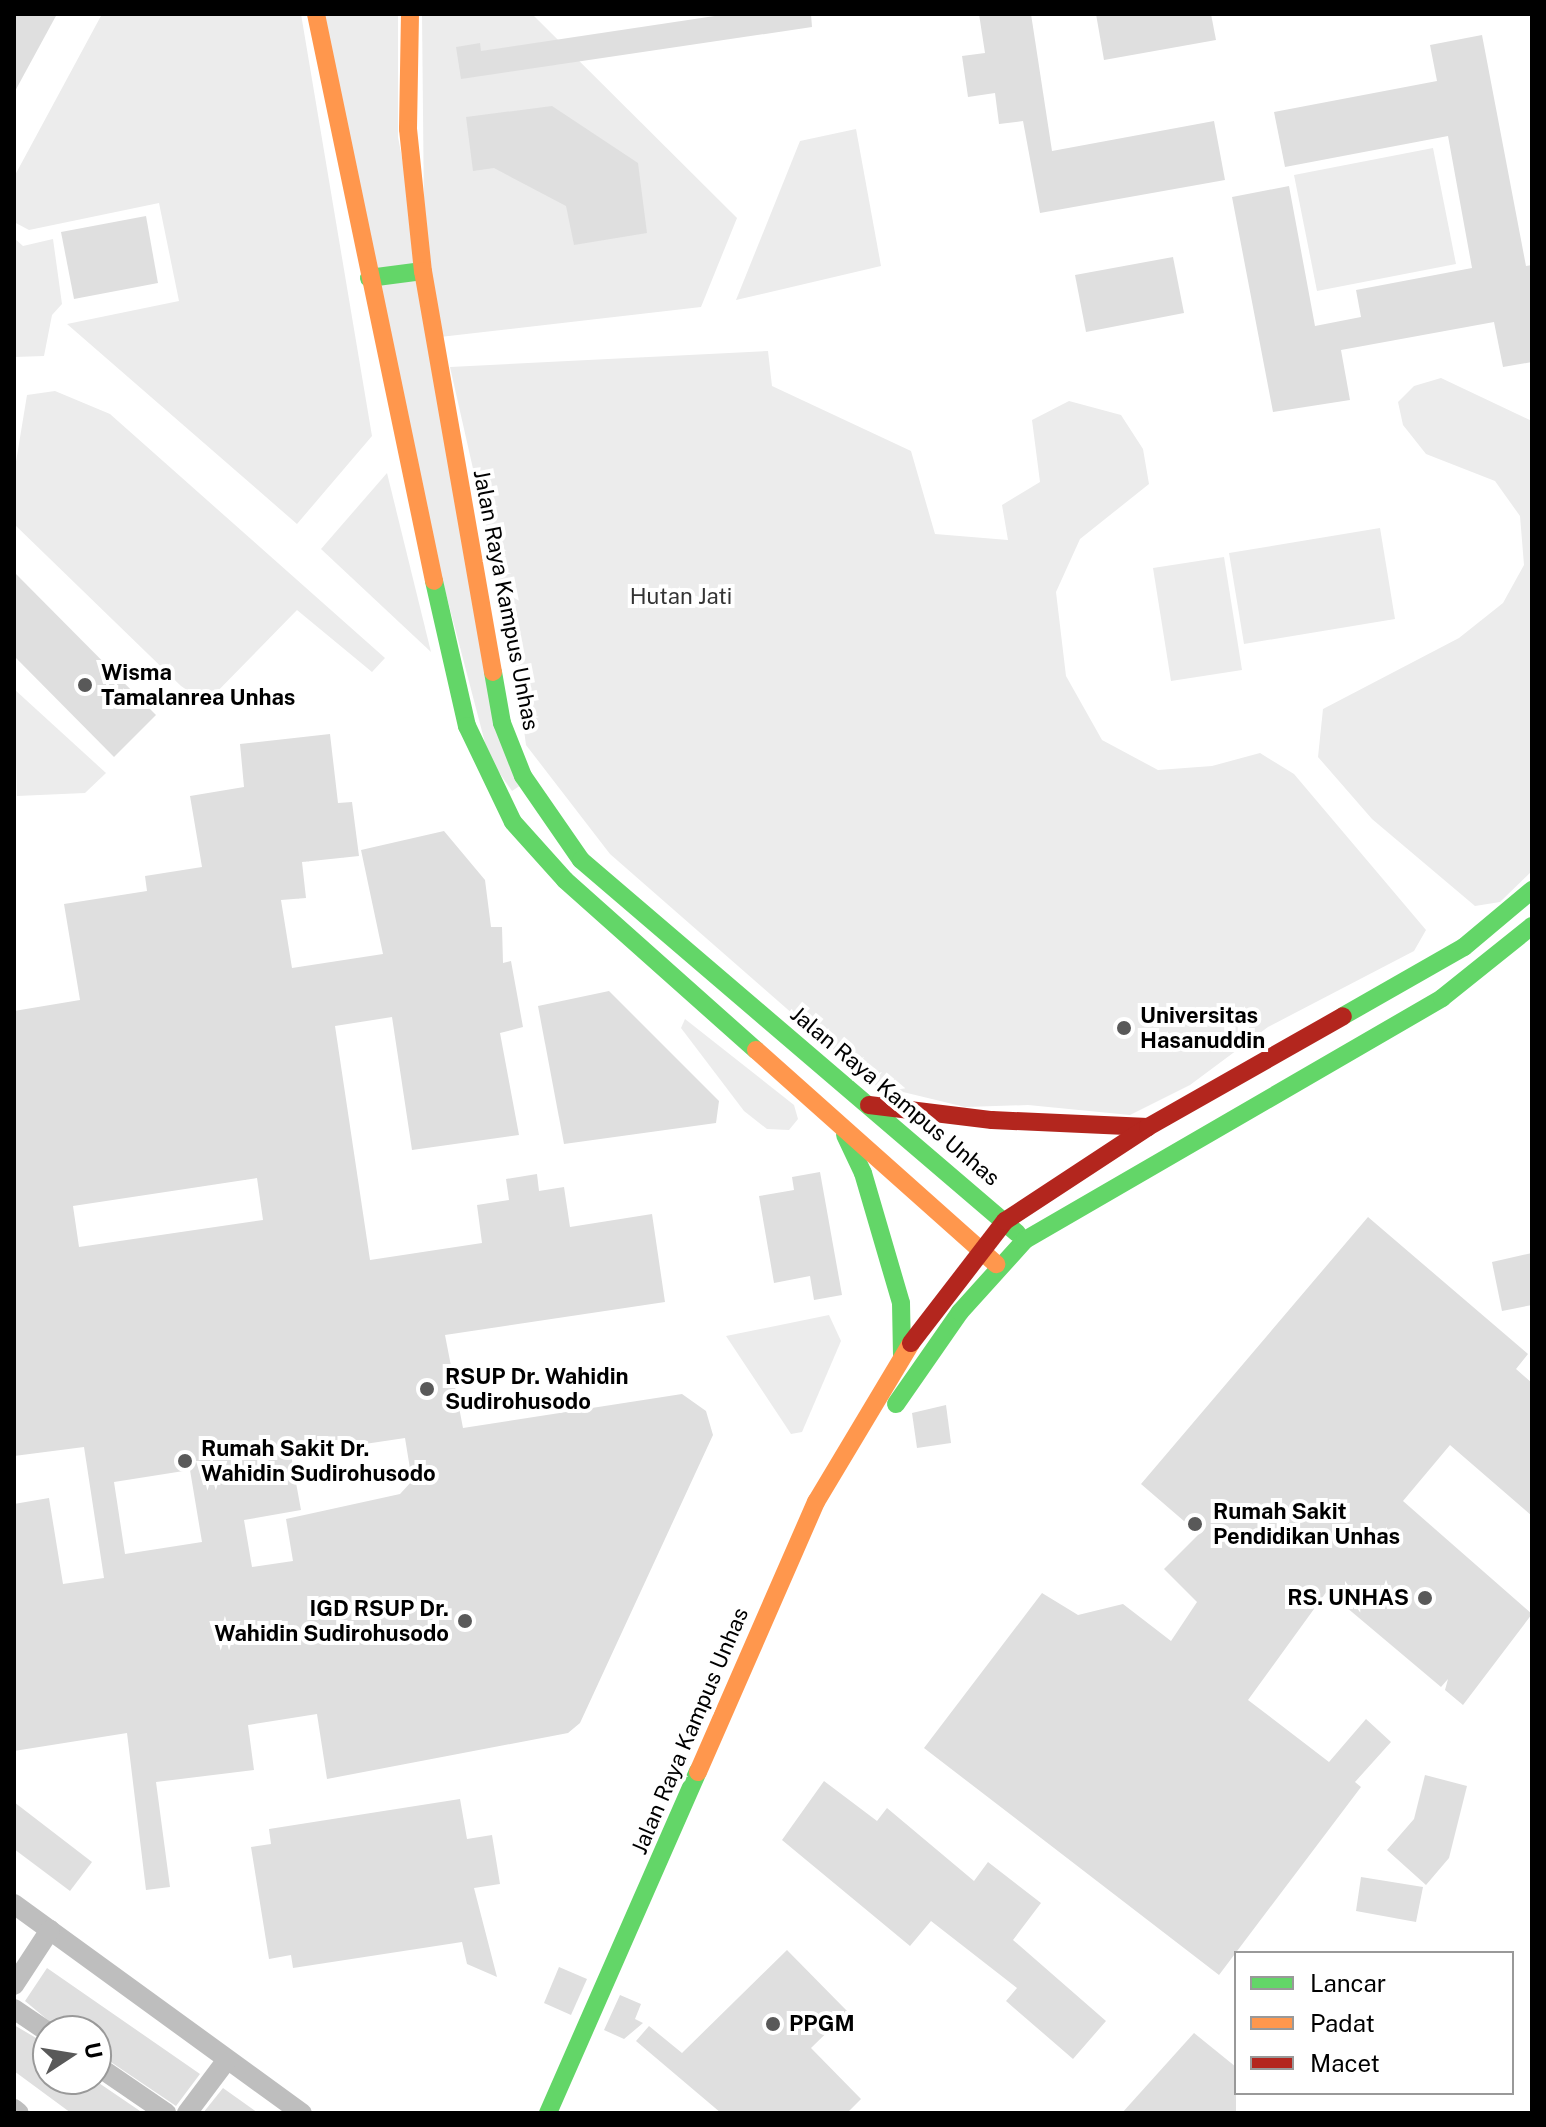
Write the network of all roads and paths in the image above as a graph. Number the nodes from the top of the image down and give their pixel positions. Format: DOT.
graph roads {
  1 [pos="316,14"];
  2 [pos="410,14"];
  3 [pos="423,271"];
  4 [pos="369,278"];
  5 [pos="1532,890"];
  6 [pos="1532,926"];
  7 [pos="1428,969"];
  8 [pos="1446,995"];
  9 [pos="867,1105"];
  10 [pos="837,1119"];
  11 [pos="1148,1127"];
  12 [pos="1005,1221"];
  13 [pos="1025,1240"];
  14 [pos="981,1252"];
  15 [pos="1000,1268"];
  16 [pos="902,1355"];
  17 [pos="816,1502"];
  18 [pos="834,1511"];
  19 [pos="700,1791"];
  20 [pos="673,1853"];
  21 [pos="14,1904"];
  22 [pos="50,1930"];
  23 [pos="14,1985"];
  24 [pos="14,2009"];
  25 [pos="32,2021"];
  26 [pos="226,2061"];
  27 [pos="112,2076"];
  28 [pos="14,2109"];
  29 [pos="19,2113"];
  30 [pos="166,2113"];
  31 [pos="187,2113"];
  32 [pos="302,2113"];
  33 [pos="548,2113"];
  34 [pos="570,2113"];
  1 -- 4 [label="street"];
  2 -- 3 [label="street, Jalan Raya Kampus Unhas"];
  3 -- 4 [label="street"];
  3 -- 9 [label="street, Jalan Raya Kampus Unhas"];
  4 -- 10 [label="street"];
  5 -- 7 [label="street, Jalan Raya Kampus Unhas"];
  6 -- 8 [label="street, Jalan Raya Kampus Unhas"];
  7 -- 8 [label="street"];
  7 -- 11 [label="street, Jalan Raya Kampus Unhas"];
  8 -- 13 [label="street, Jalan Raya Kampus Unhas"];
  9 -- 11 [label="street"];
  9 -- 12 [label="street, Jalan Raya Kampus Unhas"];
  10 -- 14 [label="street"];
  10 -- 16 [label="street"];
  11 -- 12 [label="street, Jalan Raya Kampus Unhas"];
  12 -- 13 [label="street, Jalan Raya Kampus Unhas"];
  12 -- 14 [label="street, Jalan Raya Kampus Unhas"];
  13 -- 15 [label="street, Jalan Raya Kampus Unhas"];
  14 -- 15 [label="street"];
  14 -- 16 [label="street, Jalan Raya Kampus Unhas"];
  15 -- 18 [label="street, Jalan Raya Kampus Unhas"];
  16 -- 17 [label="street, Jalan Raya Kampus Unhas"];
  17 -- 18 [label="street"];
  17 -- 19 [label="street, Jalan Raya Kampus Unhas"];
  18 -- 19 [label="street, Jalan Raya Kampus Unhas"];
  19 -- 20 [label="street, Jalan Raya Kampus Unhas"];
  20 -- 33 [label="street, Jalan Raya Kampus Unhas"];
  20 -- 34 [label="street, Jalan Raya Kampus Unhas"];
  21 -- 22 [label="street"];
  22 -- 23 [label="street"];
  22 -- 26 [label="street"];
  24 -- 25 [label="street"];
  26 -- 31 [label="street"];
  26 -- 32 [label="street"];
  27 -- 30 [label="street"];
  28 -- 29 [label="street"];
}
